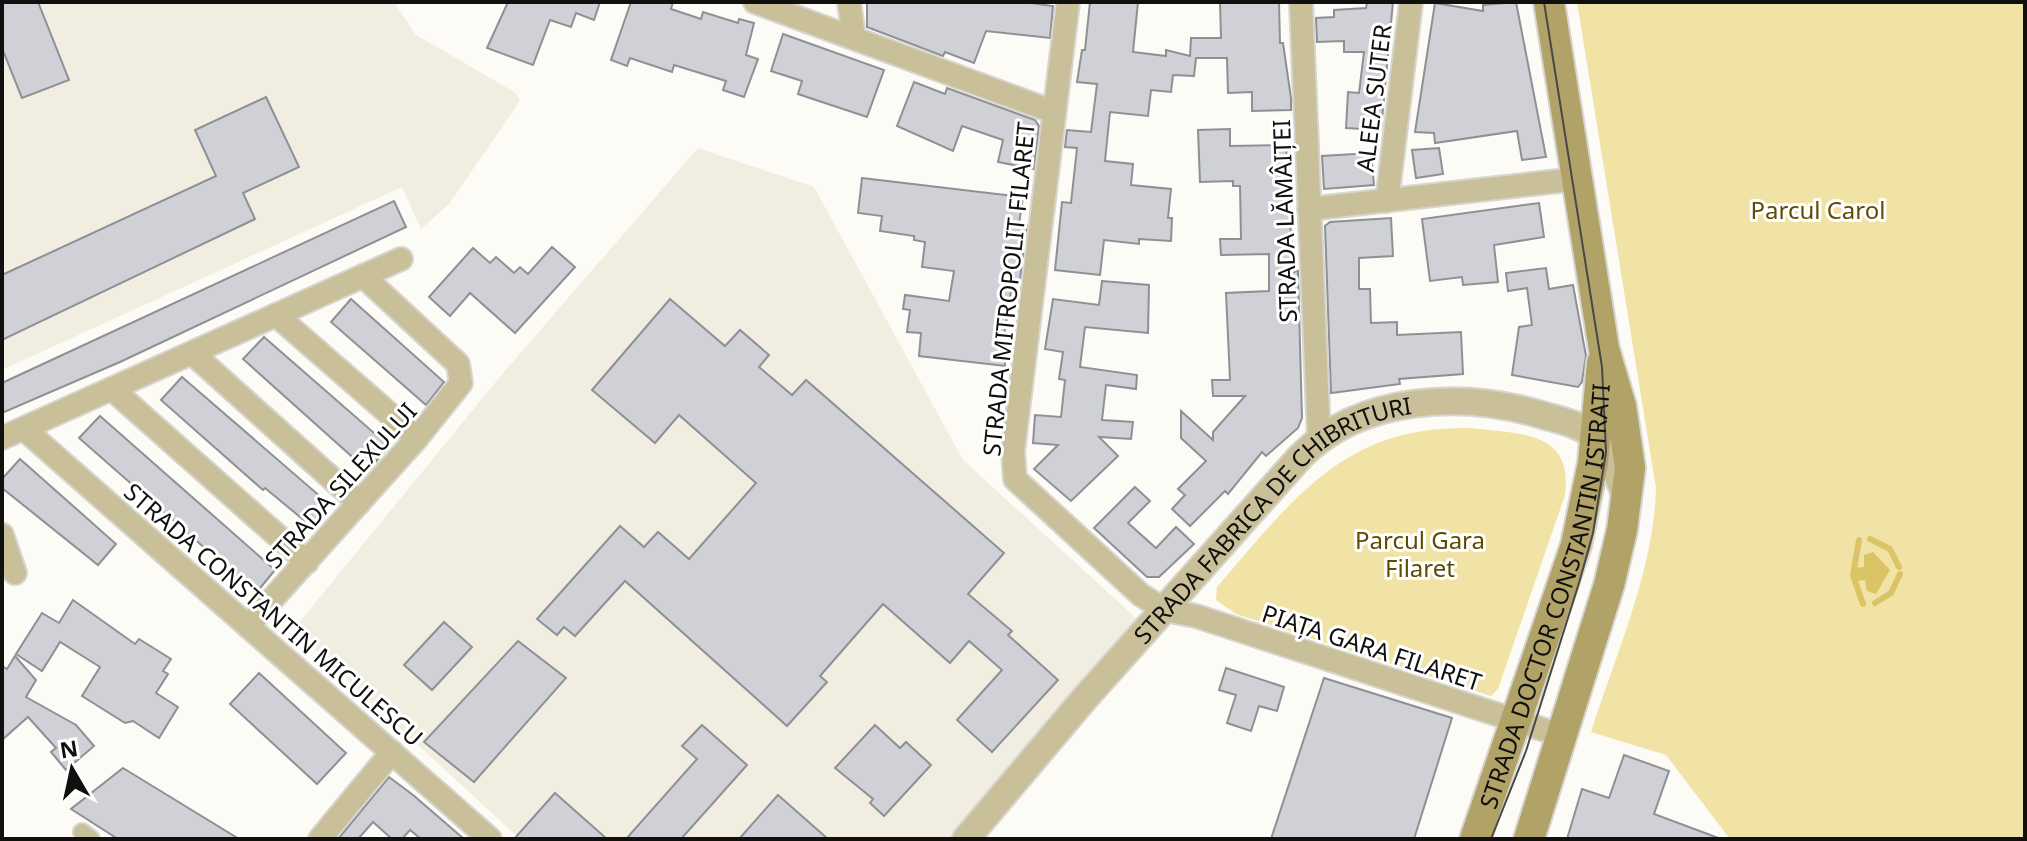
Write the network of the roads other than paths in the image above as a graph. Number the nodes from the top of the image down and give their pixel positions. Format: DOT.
graph roads {
  1 [pos="755,2"];
  2 [pos="849,2"];
  3 [pos="1068,2"];
  4 [pos="1301,2"];
  5 [pos="1411,2"];
  6 [pos="1549,2"];
  7 [pos="854,37"];
  8 [pos="1054,112"];
  9 [pos="1577,179"];
  10 [pos="1387,201"];
  11 [pos="1309,209"];
  12 [pos="401,259"];
  13 [pos="363,276"];
  14 [pos="276,315"];
  15 [pos="1604,349"];
  16 [pos="192,353"];
  17 [pos="112,389"];
  18 [pos="24,429"];
  19 [pos="1596,437"];
  20 [pos="2,438"];
  21 [pos="417,438"];
  22 [pos="1319,438"];
  23 [pos="1627,499"];
  24 [pos="359,503"];
  25 [pos="2,535"];
  26 [pos="307,562"];
  27 [pos="15,573"];
  28 [pos="1165,610"];
  29 [pos="248,626"];
  30 [pos="1518,722"];
  31 [pos="1563,736"];
  32 [pos="392,752"];
  33 [pos="320,839"];
  34 [pos="490,839"];
  35 [pos="966,839"];
  36 [pos="1475,839"];
  37 [pos="1529,839"];
  1 -- 7 [label="street"];
  2 -- 7 [label="street"];
  3 -- 8 [label="street, STRADA MITROPOLIT FILARET"];
  4 -- 11 [label="street, STRADA LĂMÂIȚEI"];
  5 -- 10 [label="street, ALEEA SUTER"];
  6 -- 9 [label="main road, STRADA DOCTOR CONSTANTIN ISTRATI"];
  7 -- 8 [label="street"];
  8 -- 28 [label="street, STRADA MITROPOLIT FILARET"];
  9 -- 10 [label="street"];
  9 -- 15 [label="main road, STRADA DOCTOR CONSTANTIN ISTRATI"];
  10 -- 11 [label="street"];
  11 -- 22 [label="street, STRADA LĂMÂIȚEI"];
  12 -- 13 [label="street"];
  13 -- 14 [label="street"];
  13 -- 21 [label="street, STRADA SILEXULUI"];
  14 -- 16 [label="street"];
  14 -- 21 [label="street"];
  15 -- 19 [label="main road, STRADA DOCTOR CONSTANTIN ISTRATI"];
  15 -- 23 [label="main road, STRADA DOCTOR CONSTANTIN ISTRATI"];
  16 -- 17 [label="street"];
  16 -- 24 [label="street"];
  17 -- 18 [label="street"];
  17 -- 26 [label="street"];
  18 -- 20 [label="street"];
  18 -- 29 [label="street, STRADA CONSTANTIN MICULESCU"];
  19 -- 22 [label="street, STRADA FABRICA DE CHIBRITURI"];
  19 -- 23 [label="street"];
  19 -- 30 [label="main road, STRADA DOCTOR CONSTANTIN ISTRATI"];
  21 -- 24 [label="street, STRADA SILEXULUI"];
  22 -- 28 [label="street, STRADA FABRICA DE CHIBRITURI"];
  23 -- 31 [label="main road, STRADA DOCTOR CONSTANTIN ISTRATI"];
  24 -- 26 [label="street, STRADA SILEXULUI"];
  25 -- 27 [label="street"];
  26 -- 29 [label="street, STRADA SILEXULUI"];
  28 -- 30 [label="street, PIAȚA GARA FILARET"];
  28 -- 35 [label="street, STRADA FABRICA DE CHIBRITURI"];
  29 -- 32 [label="street, STRADA CONSTANTIN MICULESCU"];
  30 -- 31 [label="street, PIAȚA GARA FILARET"];
  30 -- 36 [label="main road, STRADA DOCTOR CONSTANTIN ISTRATI"];
  31 -- 37 [label="main road, STRADA DOCTOR CONSTANTIN ISTRATI"];
  32 -- 33 [label="street"];
  32 -- 34 [label="street, STRADA CONSTANTIN MICULESCU"];
}
